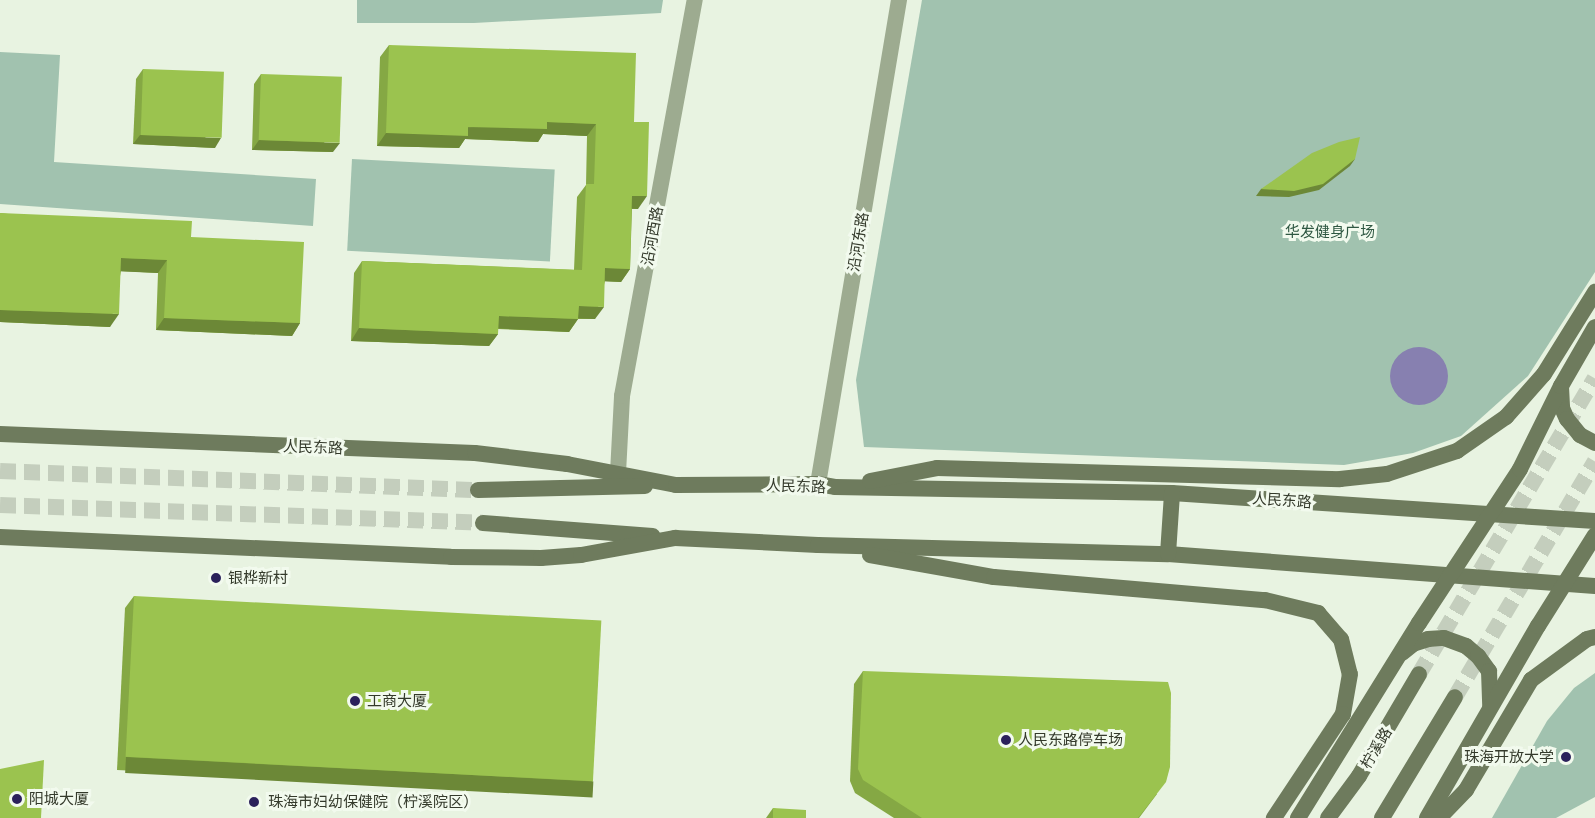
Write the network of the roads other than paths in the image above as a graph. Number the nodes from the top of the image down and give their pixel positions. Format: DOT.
graph roads {
  1 [pos="695,0"];
  2 [pos="899,0"];
  3 [pos="1595,292"];
  4 [pos="1595,327"];
  5 [pos="1561,386"];
  6 [pos="0,434"];
  7 [pos="1595,443"];
  8 [pos="618,473"];
  9 [pos="676,485"];
  10 [pos="826,486"];
  11 [pos="478,490"];
  12 [pos="1172,493"];
  13 [pos="1490,514"];
  14 [pos="1595,521"];
  15 [pos="483,523"];
  16 [pos="1595,535"];
  17 [pos="0,537"];
  18 [pos="675,538"];
  19 [pos="818,545"];
  20 [pos="1168,554"];
  21 [pos="1453,574"];
  22 [pos="1563,584"];
  23 [pos="1595,586"];
  24 [pos="1595,637"];
  25 [pos="1398,657"];
  26 [pos="1419,674"];
  27 [pos="1455,697"];
  28 [pos="1490,710"];
  29 [pos="1274,818"];
  30 [pos="1298,818"];
  31 [pos="1328,818"];
  32 [pos="1382,818"];
  33 [pos="1427,818"];
  34 [pos="1439,818"];
  1 -- 8 [label="street, 沿河西路"];
  2 -- 10 [label="street, 沿河东路"];
  3 -- 10 [label="main road"];
  4 -- 5 [label="main road"];
  5 -- 7 [label="main road"];
  5 -- 13 [label="main road"];
  6 -- 8 [label="main road, 人民东路"];
  8 -- 9 [label="main road, 人民东路"];
  9 -- 10 [label="main road, 人民东路"];
  9 -- 11 [label="main road"];
  10 -- 12 [label="main road, 人民东路"];
  12 -- 13 [label="main road, 人民东路"];
  12 -- 20 [label="main road"];
  13 -- 14 [label="main road, 人民东路"];
  13 -- 21 [label="main road"];
  15 -- 18 [label="main road"];
  16 -- 22 [label="main road"];
  17 -- 18 [label="main road"];
  18 -- 19 [label="main road"];
  19 -- 20 [label="main road"];
  19 -- 29 [label="main road"];
  20 -- 21 [label="main road"];
  21 -- 22 [label="main road"];
  21 -- 25 [label="main road"];
  22 -- 23 [label="main road"];
  22 -- 28 [label="main road"];
  24 -- 34 [label="main road"];
  25 -- 28 [label="main road"];
  25 -- 30 [label="main road"];
  26 -- 31 [label="main road, 柠溪路"];
  27 -- 32 [label="main road"];
  28 -- 33 [label="main road"];
}
